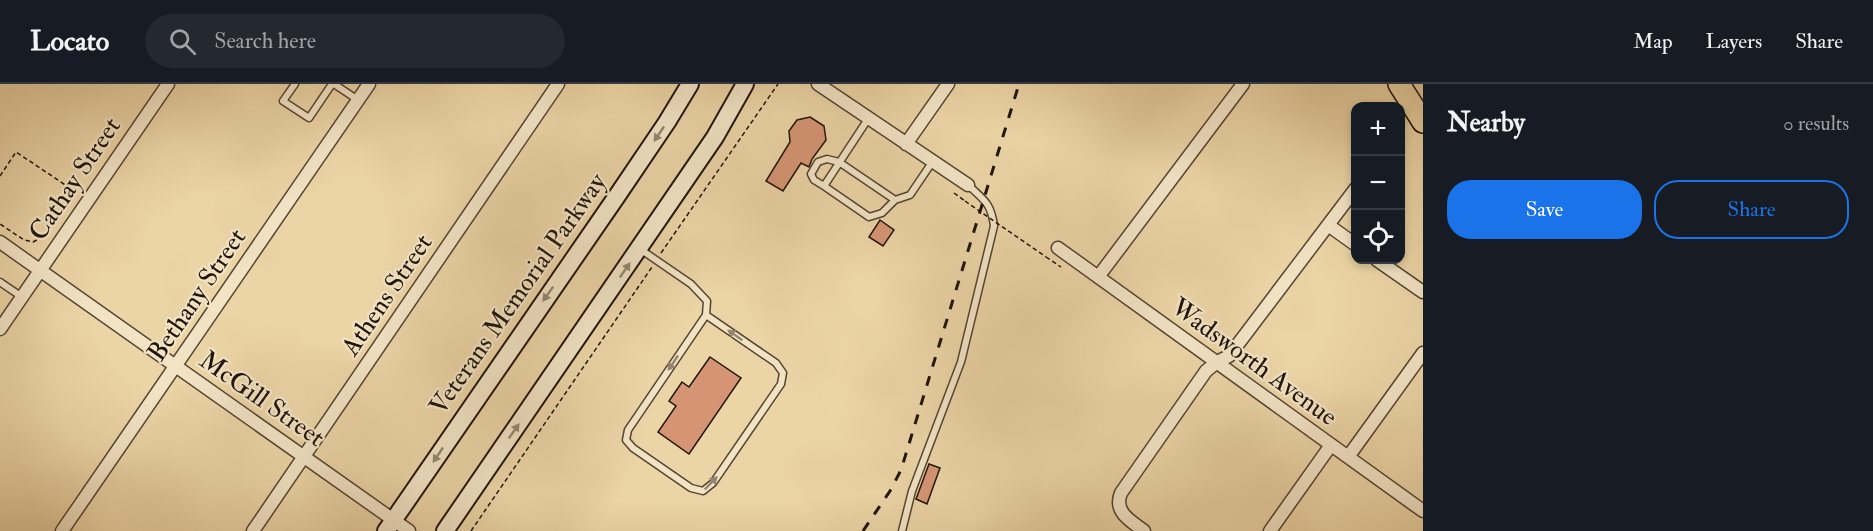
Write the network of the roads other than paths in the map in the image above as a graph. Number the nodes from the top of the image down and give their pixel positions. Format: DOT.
graph roads {
  1 [pos="168,84"];
  2 [pos="295,84"];
  3 [pos="333,84"];
  4 [pos="369,84"];
  5 [pos="558,84"];
  6 [pos="690,84"];
  7 [pos="745,84"];
  8 [pos="818,84"];
  9 [pos="948,84"];
  10 [pos="1243,84"];
  11 [pos="1399,84"];
  12 [pos="358,100"];
  13 [pos="869,118"];
  14 [pos="1423,122"];
  15 [pos="906,144"];
  16 [pos="934,161"];
  17 [pos="839,162"];
  18 [pos="968,185"];
  19 [pos="824,186"];
  20 [pos="1351,195"];
  21 [pos="894,200"];
  22 [pos="1328,225"];
  23 [pos="1351,241"];
  24 [pos="0,242"];
  25 [pos="1058,248"];
  26 [pos="640,249"];
  27 [pos="1383,264"];
  28 [pos="40,269"];
  29 [pos="1098,277"];
  30 [pos="0,282"];
  31 [pos="1423,292"];
  32 [pos="22,297"];
  33 [pos="706,315"];
  34 [pos="0,329"];
  35 [pos="1423,353"];
  36 [pos="1217,362"];
  37 [pos="176,366"];
  38 [pos="1331,445"];
  39 [pos="304,457"];
  40 [pos="1348,457"];
  41 [pos="1423,511"];
  42 [pos="390,525"];
  43 [pos="62,531"];
  44 [pos="253,531"];
  45 [pos="409,531"];
  46 [pos="445,531"];
  47 [pos="902,531"];
  48 [pos="1144,531"];
  49 [pos="1270,531"];
  1 -- 28 [label="street, Cathay Street"];
  2 -- 3 [label="lane"];
  3 -- 12 [label="lane"];
  4 -- 12 [label="street, Bethany Street"];
  5 -- 39 [label="street, Athens Street"];
  6 -- 42 [label="street, Veterans Memorial Parkway, one-way"];
  7 -- 26 [label="street"];
  8 -- 13 [label="street"];
  9 -- 15 [label="street"];
  10 -- 29 [label="street"];
  11 -- 14 [label="highway"];
  12 -- 37 [label="street, Bethany Street"];
  13 -- 15 [label="street"];
  13 -- 17 [label="lane"];
  15 -- 16 [label="street"];
  16 -- 18 [label="street"];
  16 -- 21 [label="lane"];
  17 -- 19 [label="lane"];
  17 -- 19 [label="lane"];
  17 -- 21 [label="lane"];
  18 -- 47 [label="lane"];
  19 -- 21 [label="lane"];
  20 -- 22 [label="street"];
  22 -- 23 [label="street"];
  22 -- 36 [label="street"];
  24 -- 28 [label="street, McGill Street"];
  25 -- 29 [label="street, Wadsworth Avenue"];
  26 -- 33 [label="lane"];
  46 -- 26 [label="street, one-way"];
  27 -- 31 [label="street"];
  28 -- 32 [label="street, Cathay Street"];
  28 -- 37 [label="street, McGill Street"];
  29 -- 36 [label="street, Wadsworth Avenue"];
  30 -- 32 [label="lane"];
  32 -- 34 [label="street, Cathay Street"];
  33 -- 33 [label="lane, one-way"];
  35 -- 40 [label="street"];
  36 -- 38 [label="street, Wadsworth Avenue"];
  36 -- 48 [label="street"];
  37 -- 39 [label="street, McGill Street"];
  37 -- 43 [label="street, Bethany Street"];
  38 -- 40 [label="street, Wadsworth Avenue"];
  38 -- 49 [label="street"];
  39 -- 42 [label="street, McGill Street"];
  39 -- 44 [label="street, Athens Street"];
  40 -- 41 [label="street, Wadsworth Avenue"];
  42 -- 45 [label="street, McGill Street"];
}
